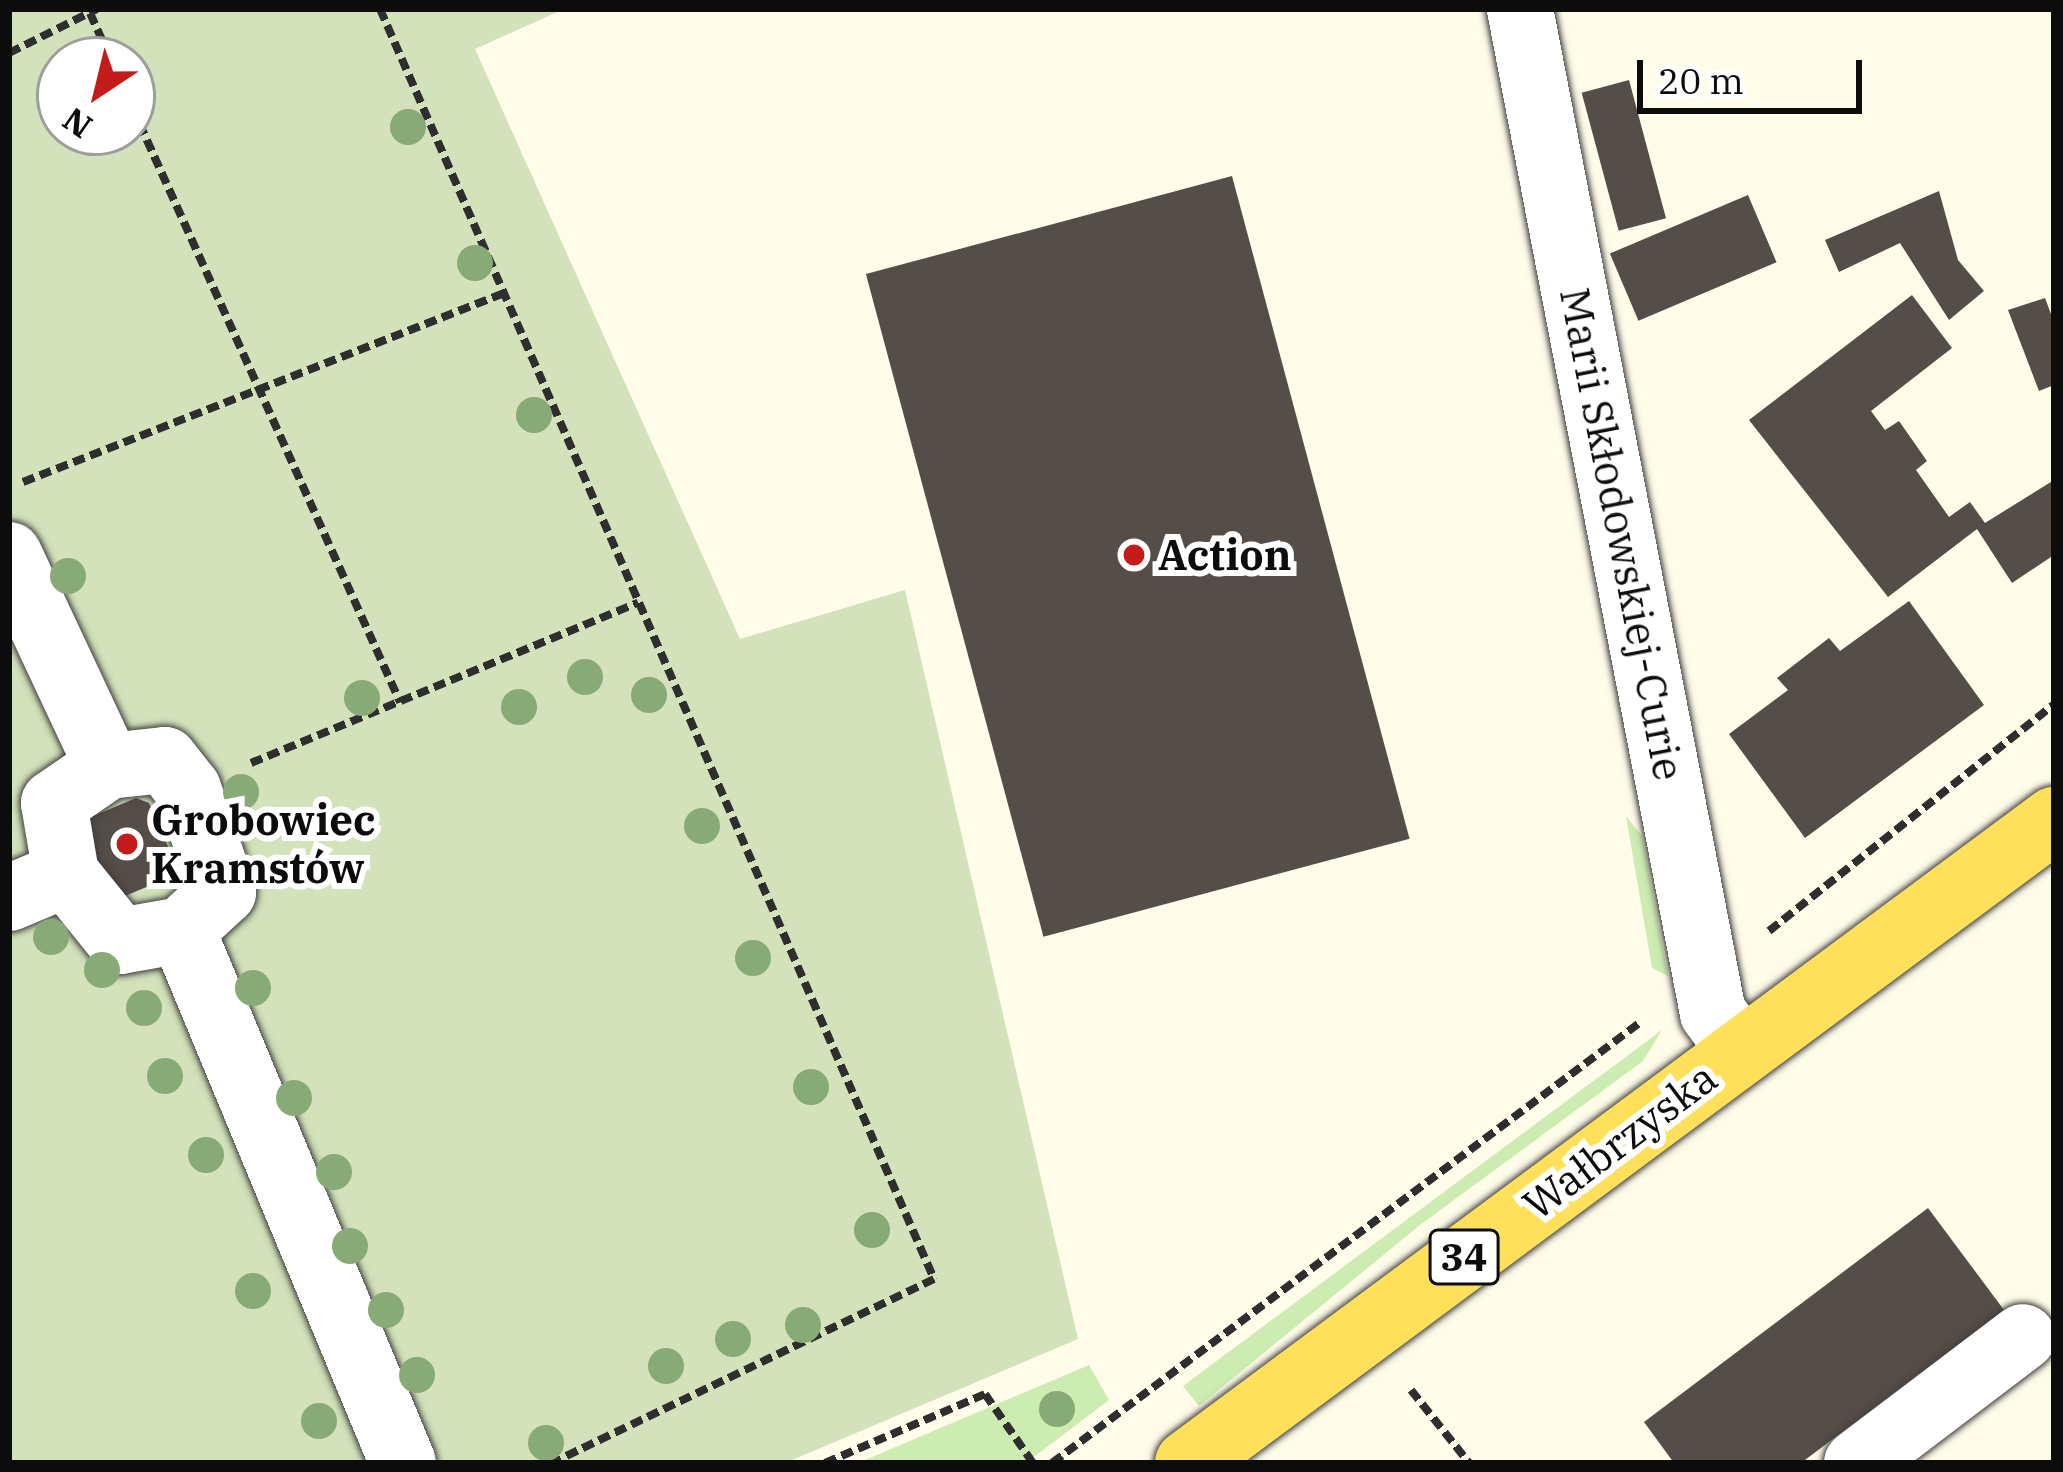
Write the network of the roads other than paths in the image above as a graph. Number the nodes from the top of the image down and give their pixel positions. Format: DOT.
graph roads {
  1 [pos="1520,9"];
  2 [pos="9,555"];
  3 [pos="108,766"];
  4 [pos="2054,820"];
  5 [pos="38,886"];
  6 [pos="182,930"];
  7 [pos="1741,1051"];
  8 [pos="2023,1337"];
  9 [pos="403,1463"];
  10 [pos="1188,1463"];
  11 [pos="1857,1463"];
  1 -- 7 [label="street, Marii Skłodowskiej-Curie"];
  2 -- 3 [label="street"];
  3 -- 5 [label="street"];
  3 -- 6 [label="street"];
  4 -- 7 [label="main road, Wałbrzyska / 34"];
  5 -- 6 [label="street"];
  6 -- 9 [label="street"];
  7 -- 10 [label="main road, Wałbrzyska / 34"];
  8 -- 11 [label="street"];
}
